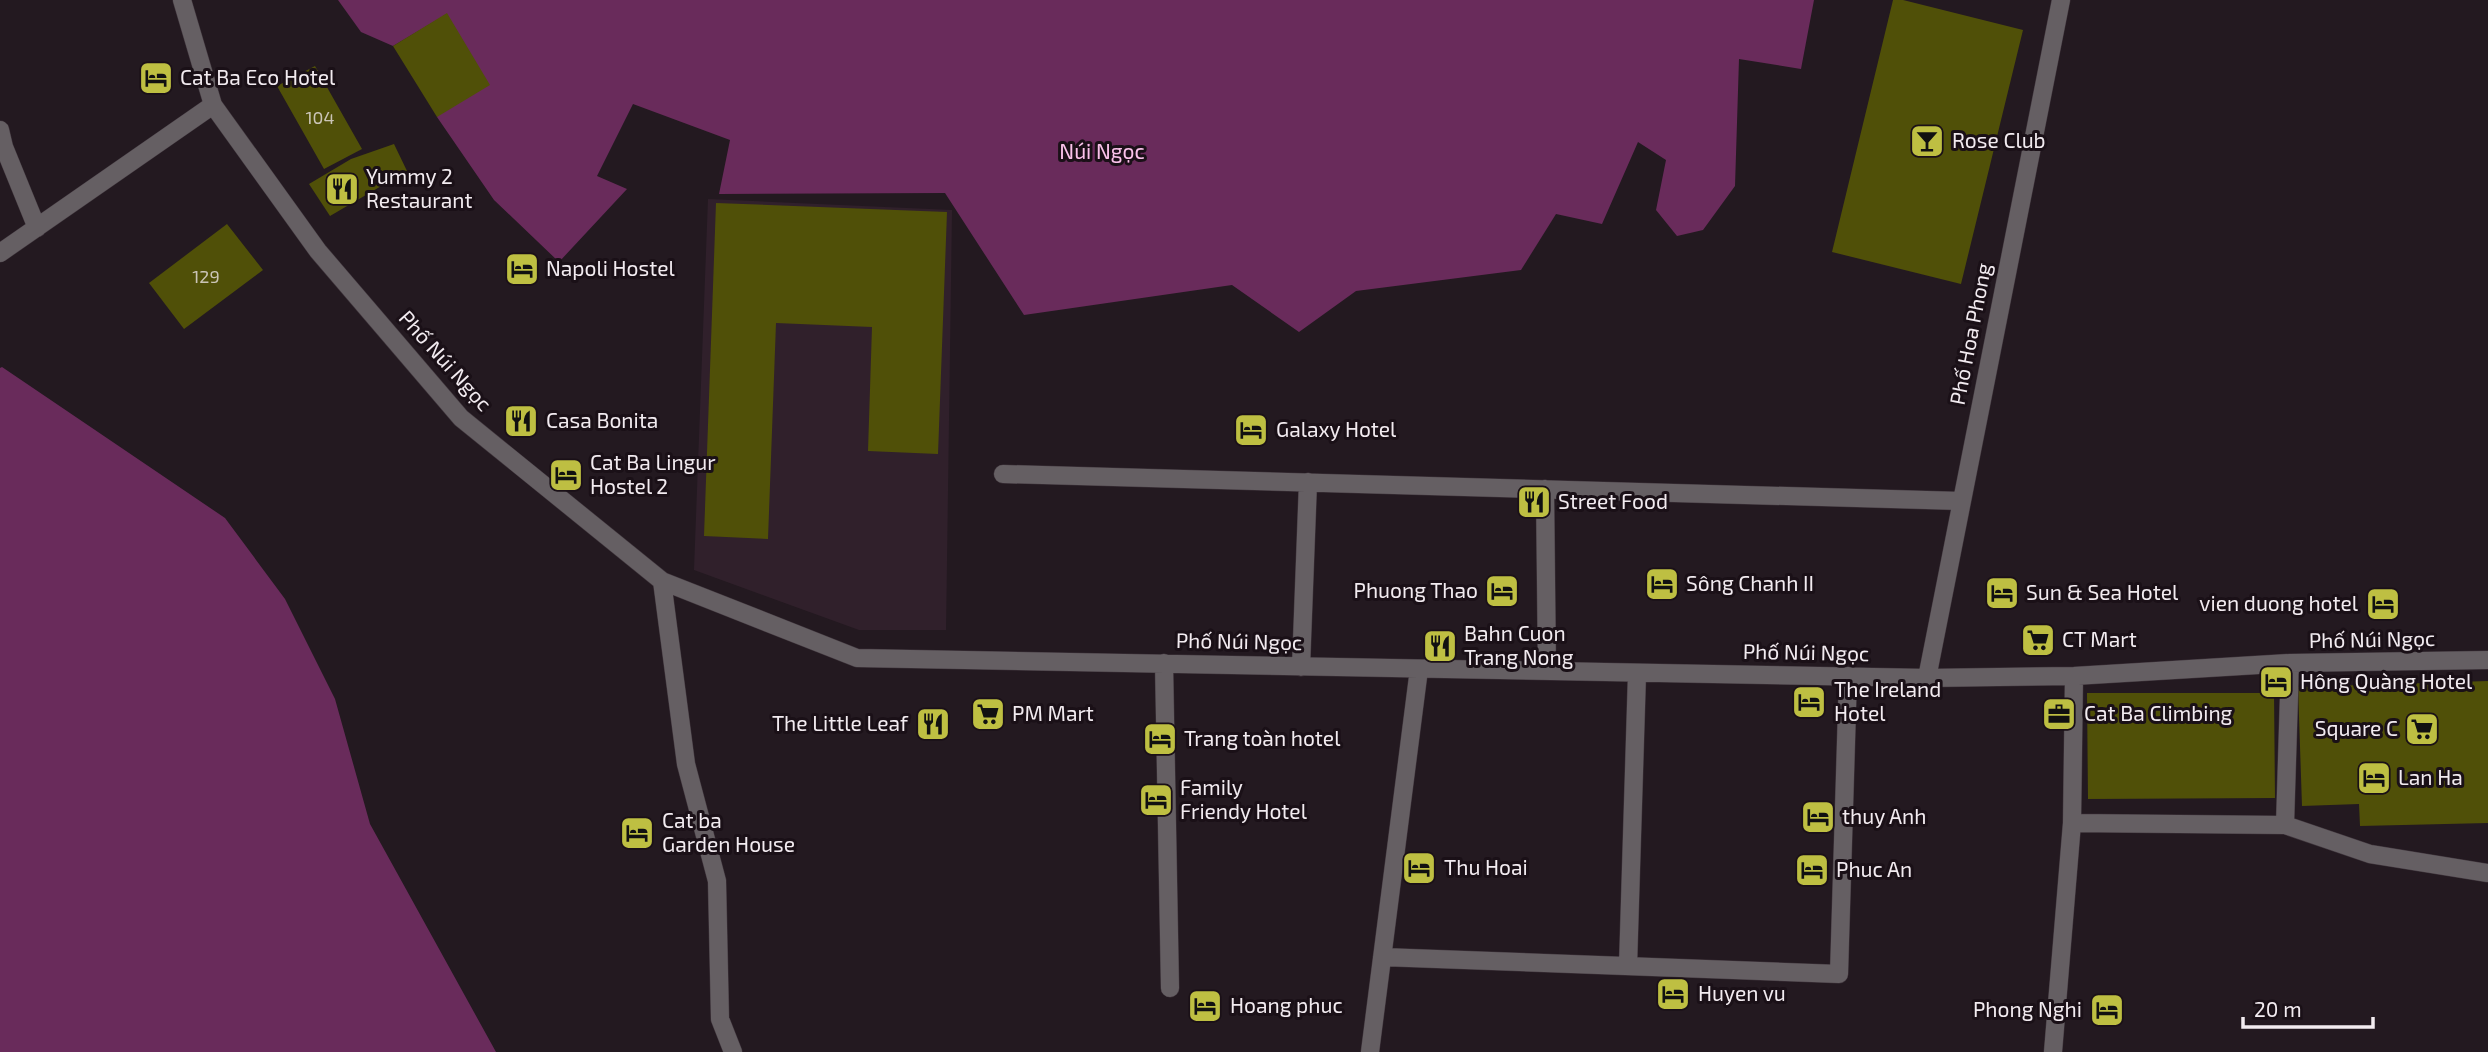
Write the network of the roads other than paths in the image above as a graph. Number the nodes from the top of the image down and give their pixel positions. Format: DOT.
graph roads {
  1 [pos="182,0"];
  2 [pos="2061,0"];
  3 [pos="213,105"];
  4 [pos="0,130"];
  5 [pos="37,228"];
  6 [pos="0,253"];
  7 [pos="1003,474"];
  8 [pos="1308,482"];
  9 [pos="1545,489"];
  10 [pos="1961,501"];
  11 [pos="662,581"];
  12 [pos="2488,660"];
  13 [pos="1164,663"];
  14 [pos="2290,663"];
  15 [pos="1301,667"];
  16 [pos="1419,669"];
  17 [pos="1547,671"];
  18 [pos="1637,674"];
  19 [pos="2074,676"];
  20 [pos="1848,677"];
  21 [pos="1927,678"];
  22 [pos="2072,823"];
  23 [pos="2285,825"];
  24 [pos="2488,873"];
  25 [pos="1382,957"];
  26 [pos="1628,966"];
  27 [pos="1170,988"];
  28 [pos="733,1052"];
  29 [pos="1370,1052"];
  30 [pos="2053,1052"];
  1 -- 3 [label="street, Phố Núi Ngọc"];
  2 -- 10 [label="street, Phố Hoa Phong"];
  3 -- 5 [label="street"];
  3 -- 11 [label="street, Phố Núi Ngọc"];
  4 -- 5 [label="street"];
  5 -- 6 [label="street"];
  7 -- 8 [label="street"];
  8 -- 9 [label="street"];
  8 -- 15 [label="street"];
  9 -- 10 [label="street"];
  9 -- 17 [label="street"];
  10 -- 21 [label="street, Phố Hoa Phong"];
  11 -- 13 [label="street, Phố Núi Ngọc"];
  11 -- 28 [label="street"];
  12 -- 14 [label="street, Phố Núi Ngọc"];
  13 -- 15 [label="street, Phố Núi Ngọc"];
  13 -- 27 [label="street"];
  14 -- 19 [label="street, Phố Núi Ngọc"];
  14 -- 23 [label="street"];
  15 -- 16 [label="street, Phố Núi Ngọc"];
  16 -- 17 [label="street, Phố Núi Ngọc"];
  16 -- 25 [label="street"];
  17 -- 18 [label="street, Phố Núi Ngọc"];
  18 -- 20 [label="street, Phố Núi Ngọc"];
  18 -- 26 [label="street"];
  19 -- 21 [label="street, Phố Núi Ngọc"];
  19 -- 22 [label="street"];
  20 -- 21 [label="street, Phố Núi Ngọc"];
  20 -- 26 [label="street"];
  22 -- 23 [label="street"];
  22 -- 30 [label="street"];
  23 -- 24 [label="street"];
  25 -- 26 [label="street"];
  25 -- 29 [label="street"];
}
